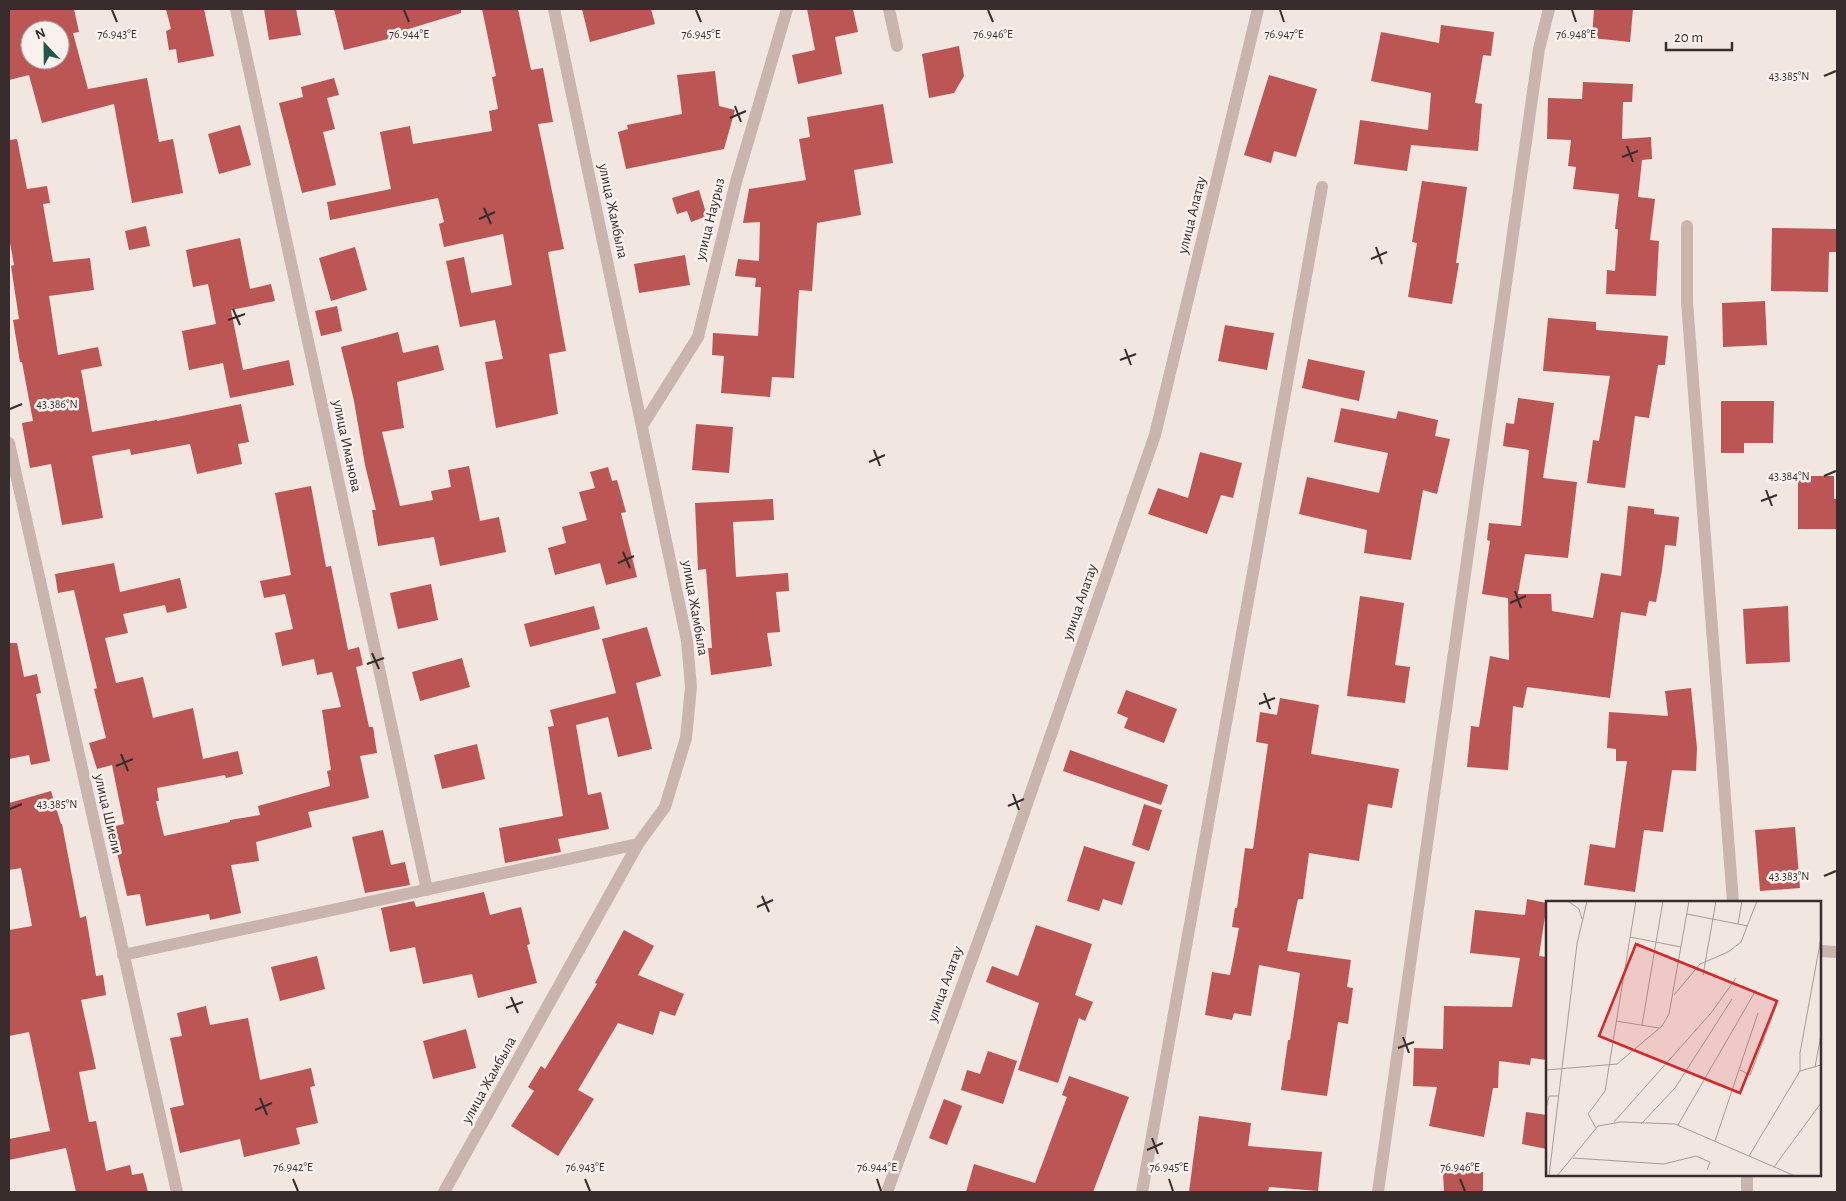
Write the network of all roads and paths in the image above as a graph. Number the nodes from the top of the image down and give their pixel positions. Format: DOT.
graph roads {
  1 [pos="236,9"];
  2 [pos="554,9"];
  3 [pos="787,9"];
  4 [pos="889,9"];
  5 [pos="1258,9"];
  6 [pos="1548,9"];
  7 [pos="897,46"];
  8 [pos="1322,188"];
  9 [pos="1687,226"];
  10 [pos="642,426"];
  11 [pos="9,443"];
  12 [pos="638,844"];
  13 [pos="427,890"];
  14 [pos="1733,901"];
  15 [pos="1821,951"];
  16 [pos="1837,952"];
  17 [pos="123,955"];
  18 [pos="1747,1176"];
  19 [pos="177,1192"];
  20 [pos="444,1192"];
  21 [pos="887,1192"];
  22 [pos="1142,1192"];
  23 [pos="1378,1192"];
  24 [pos="1748,1192"];
  1 -- 13 [label="street, улица Иманова"];
  2 -- 10 [label="street, улица Жамбыла"];
  3 -- 10 [label="street, улица Наурыз"];
  4 -- 7 [label="street"];
  5 -- 21 [label="street, улица Алатау"];
  6 -- 23 [label="street"];
  8 -- 22 [label="street"];
  9 -- 14 [label="street"];
  10 -- 12 [label="street, улица Жамбыла"];
  11 -- 17 [label="street, улица Шиели"];
  12 -- 13 [label="street"];
  12 -- 20 [label="street, улица Жамбыла"];
  13 -- 17 [label="street"];
  15 -- 16 [label="street"];
  17 -- 19 [label="street, улица Шиели"];
  18 -- 24 [label="street"];
}
